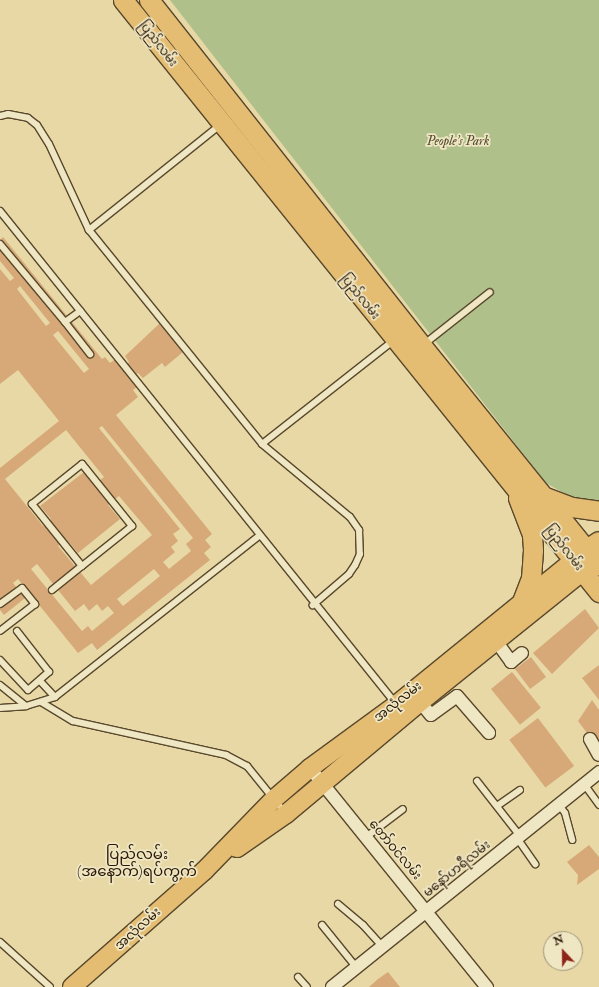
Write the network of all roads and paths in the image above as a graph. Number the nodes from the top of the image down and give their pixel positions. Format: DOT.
graph roads {
  1 [pos="123,0"];
  2 [pos="149,0"];
  3 [pos="0,116"];
  4 [pos="230,118"];
  5 [pos="0,211"];
  6 [pos="89,230"];
  7 [pos="0,244"];
  8 [pos="490,292"];
  9 [pos="80,311"];
  10 [pos="65,322"];
  11 [pos="394,340"];
  12 [pos="422,346"];
  13 [pos="90,354"];
  14 [pos="262,444"];
  15 [pos="510,478"];
  16 [pos="540,494"];
  17 [pos="599,511"];
  18 [pos="259,536"];
  19 [pos="591,558"];
  20 [pos="82,566"];
  21 [pos="52,590"];
  22 [pos="599,592"];
  23 [pos="522,602"];
  24 [pos="0,604"];
  25 [pos="313,605"];
  26 [pos="0,631"];
  27 [pos="17,631"];
  28 [pos="496,641"];
  29 [pos="522,653"];
  30 [pos="0,660"];
  31 [pos="40,681"];
  32 [pos="0,686"];
  33 [pos="55,697"];
  34 [pos="41,702"];
  35 [pos="420,702"];
  36 [pos="26,706"];
  37 [pos="0,708"];
  38 [pos="400,710"];
  39 [pos="489,733"];
  40 [pos="590,738"];
  41 [pos="599,755"];
  42 [pos="310,768"];
  43 [pos="599,772"];
  44 [pos="477,781"];
  45 [pos="322,784"];
  46 [pos="584,784"];
  47 [pos="520,790"];
  48 [pos="274,799"];
  49 [pos="559,805"];
  50 [pos="599,805"];
  51 [pos="497,806"];
  52 [pos="404,809"];
  53 [pos="286,814"];
  54 [pos="366,837"];
  55 [pos="518,837"];
  56 [pos="572,840"];
  57 [pos="535,864"];
  58 [pos="204,871"];
  59 [pos="338,904"];
  60 [pos="427,910"];
  61 [pos="322,925"];
  62 [pos="0,942"];
  63 [pos="382,946"];
  64 [pos="356,967"];
  65 [pos="298,977"];
  66 [pos="340,985"];
  67 [pos="50,987"];
  68 [pos="72,987"];
  69 [pos="308,987"];
  70 [pos="487,987"];
  1 -- 4 [label="highway, ပြည်လမ်း"];
  2 -- 4 [label="highway, ပြည်လမ်း"];
  3 -- 6 [label="lane"];
  4 -- 6 [label="lane"];
  4 -- 11 [label="highway, ပြည်လမ်း"];
  4 -- 12 [label="highway, ပြည်လမ်း"];
  5 -- 9 [label="lane"];
  6 -- 14 [label="lane"];
  7 -- 10 [label="lane"];
  8 -- 12 [label="lane"];
  9 -- 10 [label="lane"];
  9 -- 18 [label="lane"];
  10 -- 13 [label="lane"];
  11 -- 14 [label="lane"];
  11 -- 15 [label="highway, ပြည်လမ်း"];
  12 -- 16 [label="highway, ပြည်လမ်း"];
  14 -- 25 [label="lane"];
  15 -- 19 [label="highway, ပြည်လမ်း"];
  15 -- 23 [label="highway"];
  16 -- 17 [label="highway"];
  16 -- 19 [label="highway, ပြည်လမ်း"];
  18 -- 25 [label="lane"];
  18 -- 33 [label="lane"];
  19 -- 22 [label="highway, ပြည်လမ်း"];
  19 -- 23 [label="main road, အလုံလမ်း"];
  19 -- 28 [label="main road, အလုံလမ်း"];
  20 -- 20 [label="lane"];
  20 -- 21 [label="lane"];
  23 -- 38 [label="main road, အလုံလမ်း"];
  24 -- 26 [label="lane"];
  25 -- 38 [label="lane"];
  27 -- 31 [label="lane"];
  28 -- 29 [label="street"];
  28 -- 35 [label="main road, အလုံလမ်း"];
  30 -- 31 [label="lane"];
  31 -- 33 [label="lane"];
  32 -- 36 [label="lane"];
  33 -- 34 [label="lane"];
  34 -- 36 [label="lane"];
  34 -- 48 [label="lane"];
  35 -- 38 [label="main road, အလုံလမ်း"];
  35 -- 39 [label="street"];
  36 -- 37 [label="lane"];
  38 -- 42 [label="main road, အလုံလမ်း"];
  38 -- 45 [label="main road, အလုံလမ်း"];
  40 -- 41 [label="street"];
  42 -- 45 [label="street, တော်ဝင်လမ်း"];
  42 -- 48 [label="main road, အလုံလမ်း"];
  43 -- 46 [label="street, မနော်ဟရီလမ်း"];
  44 -- 51 [label="lane"];
  45 -- 53 [label="main road, အလုံလမ်း"];
  45 -- 54 [label="street, တော်ဝင်လမ်း"];
  46 -- 49 [label="street, မနော်ဟရီလမ်း"];
  46 -- 50 [label="lane"];
  47 -- 51 [label="lane"];
  48 -- 53 [label="lane"];
  48 -- 58 [label="main road, အလုံလမ်း"];
  49 -- 55 [label="street, မနော်ဟရီလမ်း"];
  49 -- 56 [label="lane"];
  51 -- 55 [label="lane"];
  52 -- 54 [label="lane"];
  53 -- 58 [label="main road, အလုံလမ်း"];
  54 -- 60 [label="street, တော်ဝင်လမ်း"];
  55 -- 57 [label="lane"];
  55 -- 60 [label="street, မနော်ဟရီလမ်း"];
  58 -- 68 [label="main road, အလုံလမ်း"];
  59 -- 63 [label="lane"];
  60 -- 63 [label="street, မနော်ဟရီလမ်း"];
  60 -- 70 [label="street, တော်ဝင်လမ်း"];
  61 -- 64 [label="lane"];
  62 -- 67 [label="lane"];
  63 -- 64 [label="street, မနော်ဟရီလမ်း"];
  64 -- 66 [label="street, မနော်ဟရီလမ်း"];
  65 -- 69 [label="lane"];
}
